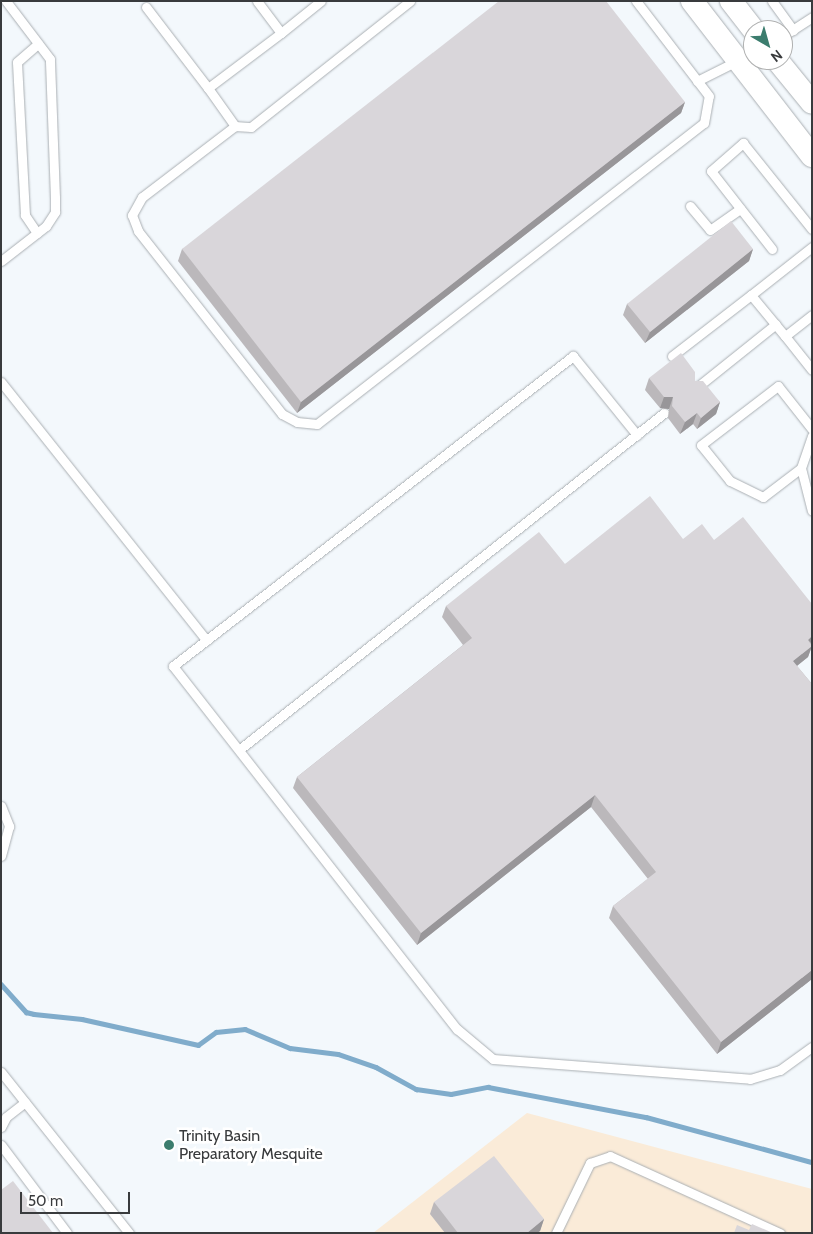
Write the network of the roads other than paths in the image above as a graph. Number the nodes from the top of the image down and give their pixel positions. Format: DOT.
graph roads {
  1 [pos="6,1"];
  2 [pos="257,1"];
  3 [pos="321,1"];
  4 [pos="410,1"];
  5 [pos="636,1"];
  6 [pos="692,1"];
  7 [pos="731,1"];
  8 [pos="772,1"];
  9 [pos="146,7"];
  10 [pos="812,17"];
  11 [pos="746,20"];
  12 [pos="786,20"];
  13 [pos="793,30"];
  14 [pos="281,33"];
  15 [pos="38,44"];
  16 [pos="743,54"];
  17 [pos="743,57"];
  18 [pos="754,70"];
  19 [pos="785,70"];
  20 [pos="697,81"];
  21 [pos="208,88"];
  22 [pos="812,103"];
  23 [pos="235,126"];
  24 [pos="812,156"];
  25 [pos="690,206"];
  26 [pos="740,209"];
  27 [pos="812,229"];
  28 [pos="37,233"];
  29 [pos="812,247"];
  30 [pos="772,249"];
  31 [pos="1,261"];
  32 [pos="751,295"];
  33 [pos="812,315"];
  34 [pos="776,324"];
  35 [pos="785,336"];
  36 [pos="672,356"];
  37 [pos="812,370"];
  38 [pos="1,382"];
  39 [pos="695,388"];
  40 [pos="664,413"];
  41 [pos="812,429"];
  42 [pos="637,435"];
  43 [pos="812,436"];
  44 [pos="801,468"];
  45 [pos="812,511"];
  46 [pos="206,640"];
  47 [pos="240,749"];
  48 [pos="1,806"];
  49 [pos="1,856"];
  50 [pos="812,1047"];
  51 [pos="1,1072"];
  52 [pos="25,1102"];
  53 [pos="1,1127"];
  54 [pos="1,1145"];
  55 [pos="67,1233"];
  56 [pos="129,1233"];
  57 [pos="556,1233"];
  58 [pos="780,1233"];
  1 -- 15 [label="lane"];
  2 -- 14 [label="lane"];
  3 -- 14 [label="lane"];
  4 -- 23 [label="lane"];
  5 -- 20 [label="lane"];
  6 -- 16 [label="main road"];
  7 -- 11 [label="main road"];
  8 -- 12 [label="lane"];
  9 -- 21 [label="lane"];
  10 -- 13 [label="lane"];
  14 -- 21 [label="lane"];
  15 -- 28 [label="lane"];
  15 -- 28 [label="lane"];
  17 -- 20 [label="lane"];
  18 -- 24 [label="main road"];
  19 -- 22 [label="main road"];
  20 -- 23 [label="lane"];
  21 -- 23 [label="lane"];
  25 -- 26 [label="lane"];
  26 -- 27 [label="lane"];
  26 -- 30 [label="lane"];
  28 -- 31 [label="lane"];
  29 -- 32 [label="lane"];
  32 -- 34 [label="lane"];
  32 -- 36 [label="lane"];
  33 -- 35 [label="lane"];
  34 -- 35 [label="lane"];
  34 -- 39 [label="lane"];
  35 -- 37 [label="lane"];
  38 -- 46 [label="lane"];
  40 -- 42 [label="lane"];
  41 -- 44 [label="lane"];
  42 -- 46 [label="lane"];
  42 -- 47 [label="lane"];
  43 -- 44 [label="lane"];
  44 -- 45 [label="lane"];
  46 -- 47 [label="lane"];
  47 -- 50 [label="lane"];
  48 -- 49 [label="lane"];
  51 -- 52 [label="lane"];
  52 -- 53 [label="lane"];
  52 -- 56 [label="lane"];
  54 -- 55 [label="lane"];
  57 -- 58 [label="lane"];
}
